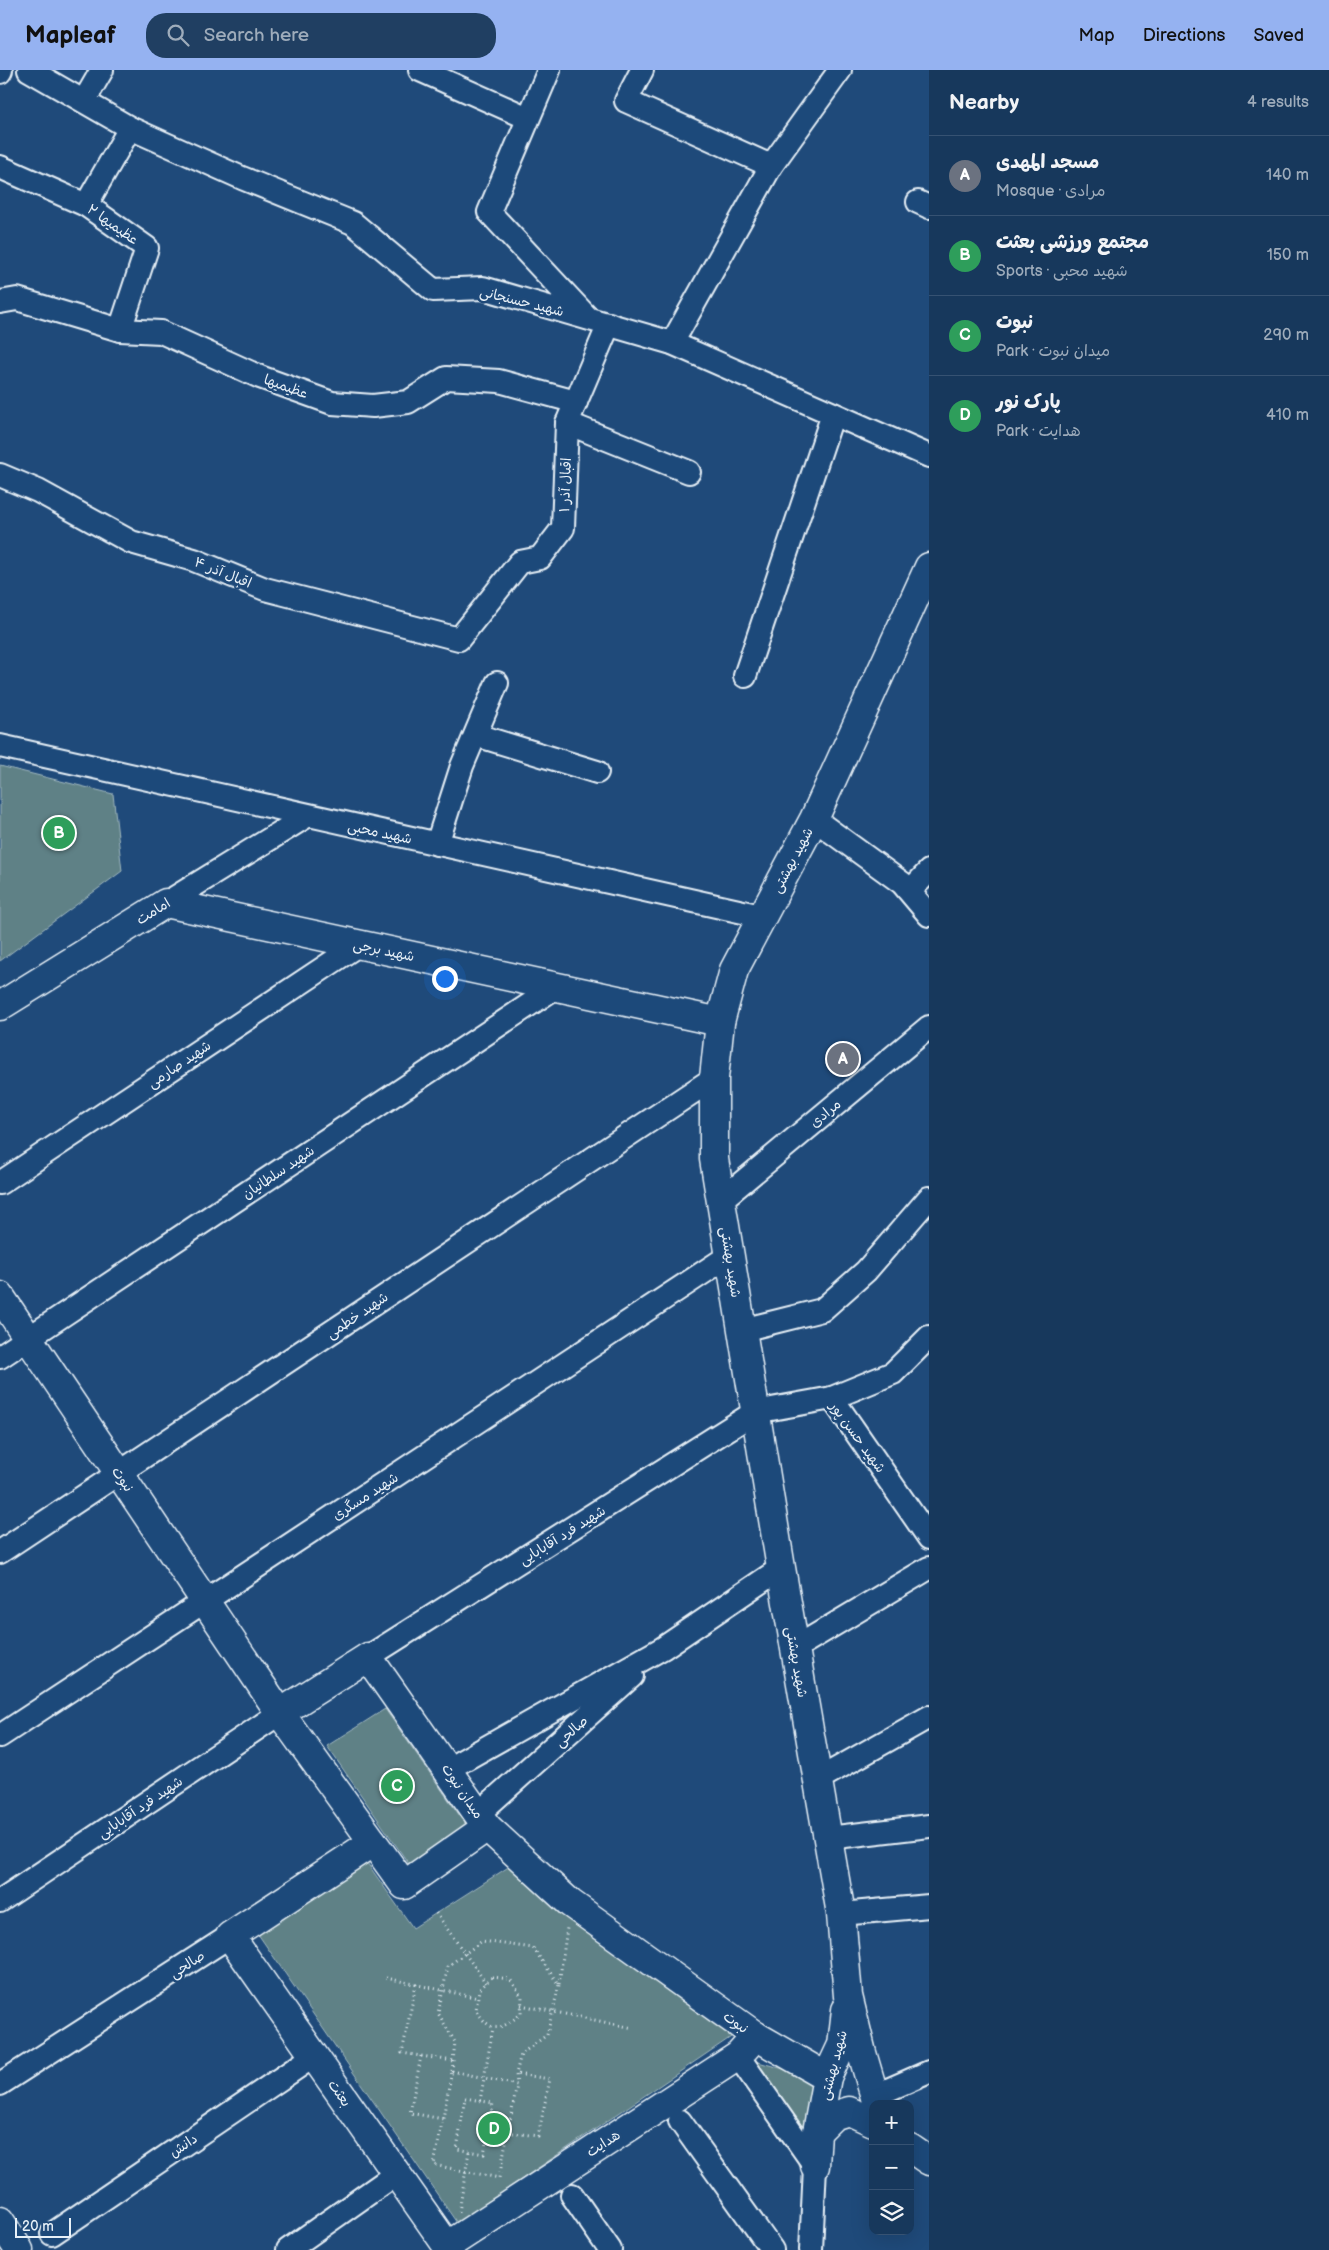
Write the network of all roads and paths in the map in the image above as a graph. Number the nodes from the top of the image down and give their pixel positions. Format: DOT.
graph roads {
  1 [pos="29,70"];
  2 [pos="102,70"];
  3 [pos="420,70"];
  4 [pos="549,70"];
  5 [pos="642,70"];
  6 [pos="840,70"];
  7 [pos="84,102"];
  8 [pos="528,118"];
  9 [pos="130,128"];
  10 [pos="771,166"];
  11 [pos="0,167"];
  12 [pos="86,204"];
  13 [pos="0,302"];
  14 [pos="598,322"];
  15 [pos="120,330"];
  16 [pos="672,343"];
  17 [pos="576,402"];
  18 [pos="833,414"];
  19 [pos="567,423"];
  20 [pos="929,456"];
  21 [pos="689,472"];
  22 [pos="0,475"];
  23 [pos="929,567"];
  24 [pos="459,639"];
  25 [pos="745,676"];
  26 [pos="497,683"];
  27 [pos="476,735"];
  28 [pos="0,746"];
  29 [pos="597,772"];
  30 [pos="307,816"];
  31 [pos="814,819"];
  32 [pos="437,844"];
  33 [pos="929,871"];
  34 [pos="910,892"];
  35 [pos="166,903"];
  36 [pos="929,915"];
  37 [pos="761,916"];
  38 [pos="358,944"];
  39 [pos="556,987"];
  40 [pos="0,1006"];
  41 [pos="720,1022"];
  42 [pos="929,1026"];
  43 [pos="714,1078"];
  44 [pos="0,1183"];
  45 [pos="929,1198"];
  46 [pos="721,1200"];
  47 [pos="730,1255"];
  48 [pos="0,1296"];
  49 [pos="742,1330"];
  50 [pos="929,1337"];
  51 [pos="28,1338"];
  52 [pos="0,1357"];
  53 [pos="832,1398"];
  54 [pos="755,1412"];
  55 [pos="119,1473"];
  56 [pos="926,1526"];
  57 [pos="0,1552"];
  58 [pos="781,1568"];
  59 [pos="929,1568"];
  60 [pos="205,1601"];
  61 [pos="663,1648"];
  62 [pos="795,1648"];
  63 [pos="368,1657"];
  64 [pos="280,1713"];
  65 [pos="929,1716"];
  66 [pos="0,1736"];
  67 [pos="448,1769"];
  68 [pos="817,1780"];
  69 [pos="483,1820"];
  70 [pos="929,1826"];
  71 [pos="828,1838"];
  72 [pos="373,1842"];
  73 [pos="0,1901"];
  74 [pos="570,1902"];
  75 [pos="929,1906"];
  76 [pos="436,1913"];
  77 [pos="841,1914"];
  78 [pos="230,1936"];
  79 [pos="465,1954"];
  80 [pos="386,1978"];
  81 [pos="486,1983"];
  82 [pos="416,1984"];
  83 [pos="559,1985"];
  84 [pos="443,1990"];
  85 [pos="848,1996"];
  86 [pos="478,1998"];
  87 [pos="521,2005"];
  88 [pos="554,2011"];
  89 [pos="493,2028"];
  90 [pos="633,2028"];
  91 [pos="756,2036"];
  92 [pos="314,2056"];
  93 [pos="421,2056"];
  94 [pos="738,2056"];
  95 [pos="453,2061"];
  96 [pos="452,2071"];
  97 [pos="929,2072"];
  98 [pos="516,2074"];
  99 [pos="827,2077"];
  100 [pos="484,2078"];
  101 [pos="0,2084"];
  102 [pos="517,2084"];
  103 [pos="873,2100"];
  104 [pos="886,2100"];
  105 [pos="480,2101"];
  106 [pos="869,2108"];
  107 [pos="442,2119"];
  108 [pos="680,2121"];
  109 [pos="488,2130"];
  110 [pos="508,2132"];
  111 [pos="816,2132"];
  112 [pos="469,2151"];
  113 [pos="914,2151"];
  114 [pos="929,2161"];
  115 [pos="815,2166"];
  116 [pos="465,2172"];
  117 [pos="396,2174"];
  118 [pos="572,2195"];
  119 [pos="0,2221"];
  120 [pos="52,2234"];
  121 [pos="452,2244"];
  122 [pos="19,2250"];
  123 [pos="288,2250"];
  124 [pos="610,2250"];
  125 [pos="772,2250"];
  126 [pos="811,2250"];
  1 -- 7 [label="street, شهید حسنجانی"];
  2 -- 7 [label="street"];
  3 -- 8 [label="street"];
  4 -- 8 [label="street"];
  5 -- 10 [label="street"];
  6 -- 10 [label="street"];
  7 -- 9 [label="street, شهید حسنجانی"];
  8 -- 14 [label="street"];
  9 -- 12 [label="street"];
  9 -- 14 [label="street, شهید حسنجانی"];
  10 -- 16 [label="street"];
  11 -- 12 [label="street, عظیمیها ۲"];
  12 -- 15 [label="street, عظیمیها ۲"];
  13 -- 15 [label="street, عظیمیها"];
  14 -- 16 [label="street, شهید حسنجانی"];
  14 -- 17 [label="street, اقبال آذر ۱"];
  15 -- 17 [label="street, عظیمیها"];
  16 -- 18 [label="street, شهید حسنجانی"];
  17 -- 19 [label="street, اقبال آذر ۱"];
  18 -- 20 [label="street, شهید حسنجانی"];
  18 -- 25 [label="street"];
  19 -- 21 [label="street"];
  19 -- 24 [label="street, اقبال آذر ۱"];
  22 -- 24 [label="street, اقبال آذر ۴"];
  23 -- 31 [label="street, شهید بهشتی"];
  26 -- 27 [label="street"];
  27 -- 29 [label="street"];
  27 -- 32 [label="street"];
  28 -- 30 [label="street, شهید محبی"];
  30 -- 32 [label="street, شهید محبی"];
  30 -- 35 [label="street, امامت"];
  31 -- 34 [label="street"];
  31 -- 37 [label="street, شهید بهشتی"];
  32 -- 37 [label="street, شهید محبی"];
  33 -- 34 [label="street"];
  34 -- 36 [label="street"];
  35 -- 38 [label="street, شهید برجی"];
  35 -- 40 [label="street, امامت"];
  37 -- 41 [label="street, شهید بهشتی"];
  38 -- 39 [label="street, شهید برجی"];
  38 -- 44 [label="street, شهید صارمی"];
  39 -- 41 [label="street, شهید برجی"];
  39 -- 51 [label="street, شهید سلطانیان"];
  41 -- 43 [label="street, شهید بهشتی"];
  42 -- 46 [label="street, مرادی"];
  43 -- 46 [label="street, شهید بهشتی"];
  43 -- 55 [label="street, شهید خطمی"];
  45 -- 49 [label="street"];
  46 -- 47 [label="street, شهید بهشتی"];
  47 -- 49 [label="street, شهید بهشتی"];
  47 -- 60 [label="street, شهید مسگری"];
  48 -- 51 [label="street, نبوت"];
  49 -- 54 [label="street, شهید بهشتی"];
  50 -- 53 [label="street"];
  51 -- 52 [label="street, شهید سلطانیان"];
  51 -- 55 [label="street, نبوت"];
  53 -- 54 [label="street, شهید حسن پور"];
  53 -- 56 [label="street, شهید حسن پور"];
  54 -- 58 [label="street, شهید بهشتی"];
  54 -- 63 [label="street, شهید فرد آقابابایی"];
  55 -- 57 [label="street, شهید خطمی"];
  55 -- 60 [label="street, نبوت"];
  58 -- 61 [label="street, صالحی"];
  58 -- 62 [label="street, شهید بهشتی"];
  59 -- 62 [label="street"];
  60 -- 64 [label="street, نبوت"];
  60 -- 66 [label="street, شهید مسگری"];
  61 -- 67 [label="street, صالحی"];
  61 -- 69 [label="street, صالحی"];
  62 -- 68 [label="street, شهید بهشتی"];
  63 -- 64 [label="street"];
  63 -- 67 [label="street, میدان نبوت"];
  64 -- 72 [label="street, میدان نبوت"];
  64 -- 73 [label="street, شهید فرد آقابابایی"];
  65 -- 68 [label="street"];
  67 -- 69 [label="street, میدان نبوت"];
  68 -- 71 [label="street, شهید بهشتی"];
  69 -- 72 [label="street, میدان نبوت"];
  69 -- 74 [label="street, نبوت"];
  70 -- 71 [label="street"];
  71 -- 77 [label="street, شهید بهشتی"];
  72 -- 78 [label="street, صالحی"];
  74 -- 83 [label="path"];
  74 -- 91 [label="street, نبوت"];
  75 -- 77 [label="street"];
  76 -- 79 [label="path"];
  77 -- 85 [label="street, شهید بهشتی"];
  78 -- 92 [label="street, بعثت"];
  78 -- 101 [label="street, صالحی"];
  79 -- 81 [label="path"];
  79 -- 83 [label="path"];
  79 -- 84 [label="path"];
  80 -- 82 [label="path"];
  81 -- 86 [label="path"];
  81 -- 87 [label="path"];
  82 -- 84 [label="path"];
  82 -- 93 [label="path"];
  83 -- 88 [label="path"];
  84 -- 86 [label="path"];
  84 -- 95 [label="path"];
  85 -- 99 [label="street, شهید بهشتی"];
  85 -- 103 [label="street, شهید بهشتی"];
  86 -- 89 [label="path"];
  87 -- 88 [label="path"];
  87 -- 89 [label="path"];
  88 -- 90 [label="path"];
  88 -- 98 [label="path"];
  89 -- 100 [label="path"];
  91 -- 94 [label="street, هدایت"];
  91 -- 99 [label="street, نبوت"];
  92 -- 117 [label="street, بعثت"];
  92 -- 120 [label="street, دانش"];
  93 -- 95 [label="path"];
  93 -- 107 [label="path"];
  94 -- 115 [label="street"];
  94 -- 121 [label="street, هدایت"];
  95 -- 96 [label="path"];
  96 -- 100 [label="path"];
  96 -- 107 [label="path"];
  97 -- 104 [label="street"];
  98 -- 102 [label="path"];
  98 -- 110 [label="path"];
  99 -- 111 [label="street, شهید بهشتی"];
  100 -- 102 [label="path"];
  100 -- 105 [label="path"];
  102 -- 110 [label="path"];
  105 -- 109 [label="path"];
  105 -- 112 [label="path"];
  106 -- 111 [label="street, شهید بهشتی"];
  107 -- 116 [label="path"];
  108 -- 125 [label="street"];
  109 -- 110 [label="path"];
  109 -- 112 [label="path"];
  110 -- 116 [label="path"];
  111 -- 115 [label="street, شهید بهشتی"];
  112 -- 116 [label="path"];
  113 -- 114 [label="street"];
  115 -- 126 [label="street"];
  116 -- 121 [label="path"];
  117 -- 121 [label="street, بعثت"];
  117 -- 123 [label="street"];
  118 -- 124 [label="street"];
  119 -- 122 [label="street"];
}
